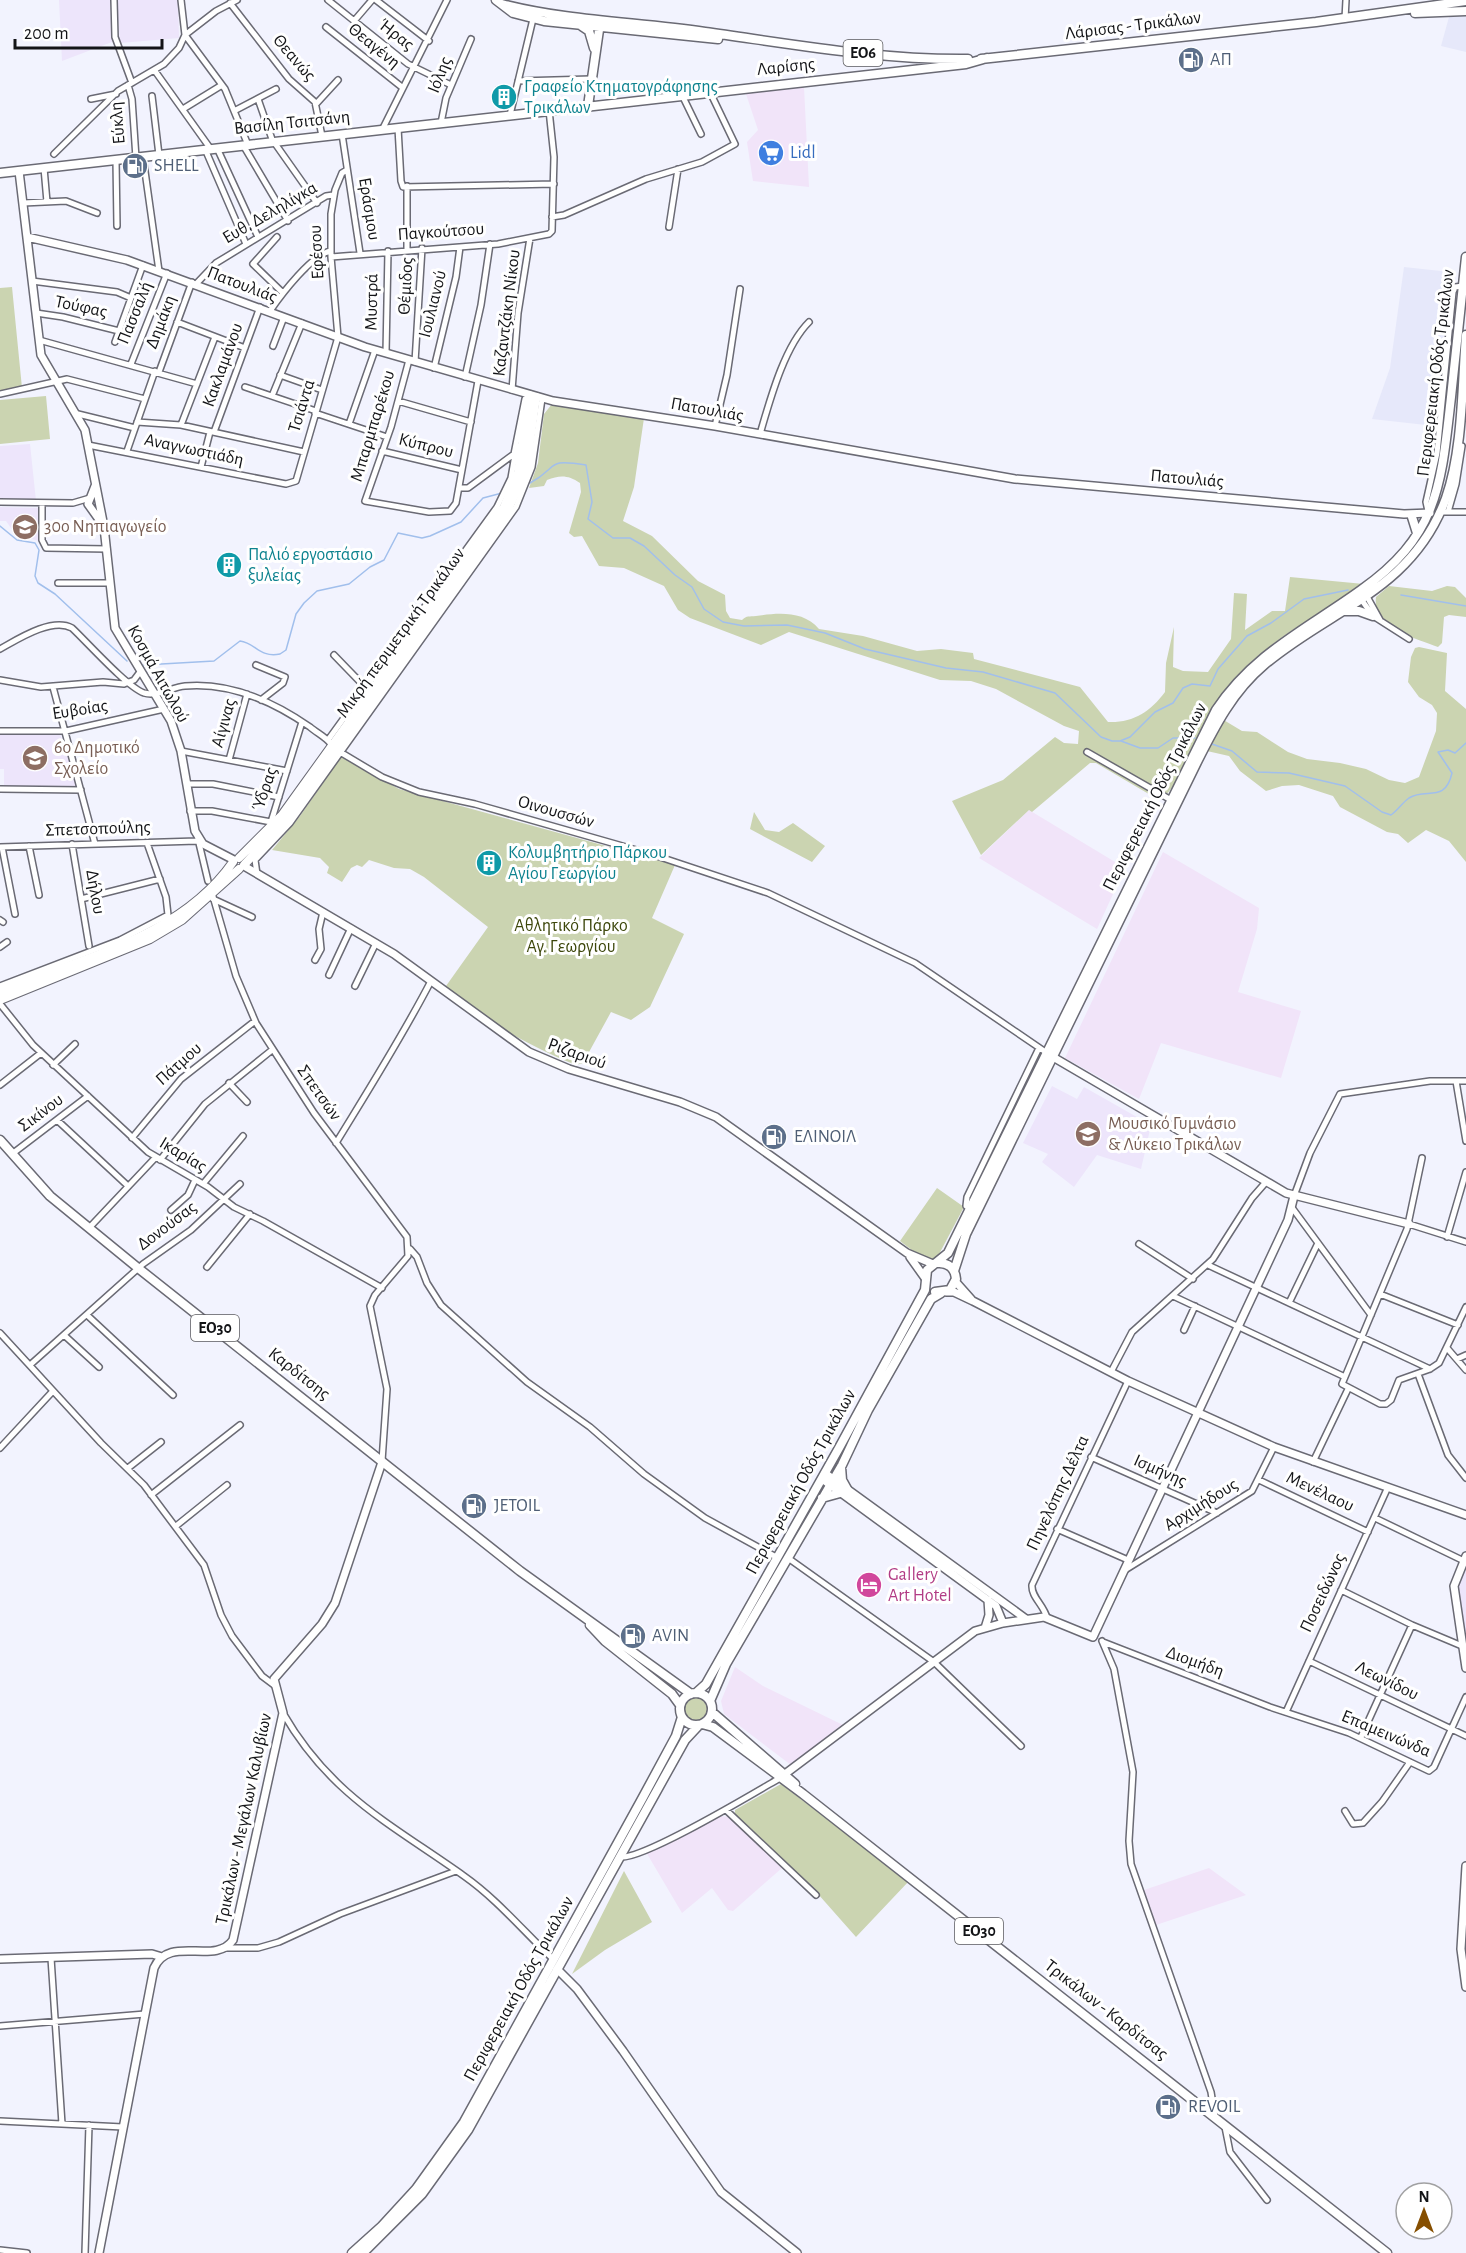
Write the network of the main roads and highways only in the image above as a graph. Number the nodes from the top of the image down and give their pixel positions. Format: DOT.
graph roads {
  1 [pos="1466,1"];
  2 [pos="499,2"];
  3 [pos="1466,11"];
  4 [pos="1391,13"];
  5 [pos="598,23"];
  6 [pos="580,25"];
  7 [pos="613,28"];
  8 [pos="740,39"];
  9 [pos="595,41"];
  10 [pos="987,58"];
  11 [pos="591,79"];
  12 [pos="617,102"];
  13 [pos="588,106"];
  14 [pos="552,110"];
  15 [pos="0,173"];
  16 [pos="1466,257"];
  17 [pos="1466,334"];
  18 [pos="1408,516"];
  19 [pos="1432,516"];
  20 [pos="1417,534"];
  21 [pos="1363,595"];
  22 [pos="1345,611"];
  23 [pos="1376,618"];
  24 [pos="239,863"];
  25 [pos="0,992"];
  26 [pos="1,1002"];
  27 [pos="1046,1052"];
  28 [pos="0,1140"];
  29 [pos="935,1263"];
  30 [pos="954,1271"];
  31 [pos="925,1280"];
  32 [pos="943,1292"];
  33 [pos="842,1465"];
  34 [pos="822,1499"];
  35 [pos="783,1558"];
  36 [pos="588,1622"];
  37 [pos="693,1694"];
  38 [pos="710,1701"];
  39 [pos="679,1703"];
  40 [pos="712,1712"];
  41 [pos="682,1717"];
  42 [pos="701,1725"];
  43 [pos="783,1777"];
  44 [pos="352,2253"];
  45 [pos="363,2253"];
  46 [pos="1387,2253"];
  1 -- 4 [label="main road, Λάρισας - Τρικάλων / ΕΟ6"];
  2 -- 5 [label="main road, ΕΟ6"];
  2 -- 6 [label="main road, ΕΟ6"];
  3 -- 4 [label="main road, Λάρισας - Τρικάλων / ΕΟ6"];
  4 -- 10 [label="main road, Λάρισας - Τρικάλων / ΕΟ6"];
  5 -- 6 [label="main road, ΕΟ6"];
  5 -- 7 [label="main road, ΕΟ6"];
  5 -- 8 [label="main road, ΕΟ6"];
  5 -- 9 [label="main road"];
  6 -- 9 [label="main road"];
  7 -- 8 [label="main road, ΕΟ6"];
  7 -- 9 [label="main road"];
  8 -- 10 [label="main road, ΕΟ6"];
  9 -- 11 [label="main road"];
  10 -- 12 [label="main road, Λαρίσης"];
  11 -- 12 [label="main road"];
  11 -- 13 [label="main road"];
  11 -- 14 [label="main road"];
  12 -- 13 [label="main road, Λαρίσης"];
  13 -- 14 [label="main road, Βασίλη Τσιτσάνη"];
  14 -- 15 [label="main road, Βασίλη Τσιτσάνη"];
  16 -- 19 [label="main road, Περιφερειακή Οδός Τρικάλων"];
  17 -- 19 [label="main road, Περιφερειακή Οδός Τρικάλων"];
  18 -- 20 [label="main road"];
  19 -- 20 [label="main road, Περιφερειακή Οδός Τρικάλων"];
  19 -- 21 [label="main road, Περιφερειακή Οδός Τρικάλων"];
  20 -- 21 [label="main road, Περιφερειακή Οδός Τρικάλων"];
  21 -- 22 [label="main road, Περιφερειακή Οδός Τρικάλων"];
  21 -- 27 [label="main road, Περιφερειακή Οδός Τρικάλων"];
  22 -- 23 [label="main road"];
  22 -- 27 [label="main road, Περιφερειακή Οδός Τρικάλων"];
  24 -- 24 [label="main road, Μικρή περιμετρική Τρικάλων"];
  24 -- 25 [label="main road, Μικρή περιμετρική Τρικάλων"];
  24 -- 26 [label="main road, Μικρή περιμετρική Τρικάλων"];
  27 -- 29 [label="main road, Περιφερειακή Οδός Τρικάλων"];
  27 -- 30 [label="main road, Περιφερειακή Οδός Τρικάλων"];
  28 -- 36 [label="main road, Καρδίτσης / ΕΟ30"];
  29 -- 30 [label="main road"];
  29 -- 31 [label="main road"];
  30 -- 32 [label="main road"];
  31 -- 32 [label="main road"];
  31 -- 35 [label="main road, Περιφερειακή Οδός Τρικάλων"];
  32 -- 33 [label="main road, Περιφερειακή Οδός Τρικάλων"];
  33 -- 34 [label="main road, Περιφερειακή Οδός Τρικάλων"];
  33 -- 34 [label="main road"];
  34 -- 35 [label="main road, Περιφερειακή Οδός Τρικάλων"];
  35 -- 37 [label="main road, Περιφερειακή Οδός Τρικάλων"];
  35 -- 38 [label="main road, Περιφερειακή Οδός Τρικάλων"];
  36 -- 37 [label="main road, Καρδίτσης / ΕΟ30"];
  36 -- 39 [label="main road, Καρδίτσης / ΕΟ30"];
  37 -- 38 [label="main road, ΕΟ30"];
  37 -- 39 [label="main road"];
  38 -- 40 [label="main road"];
  39 -- 41 [label="main road"];
  40 -- 42 [label="main road"];
  40 -- 43 [label="main road, Τρικάλων - Καρδίτσας / ΕΟ30"];
  41 -- 42 [label="main road, ΕΟ30"];
  41 -- 44 [label="main road, Περιφερειακή Οδός Τρικάλων"];
  42 -- 43 [label="main road, Τρικάλων - Καρδίτσας / ΕΟ30"];
  42 -- 45 [label="main road, Περιφερειακή Οδός Τρικάλων"];
  43 -- 46 [label="main road, Τρικάλων - Καρδίτσας / ΕΟ30"];
}
